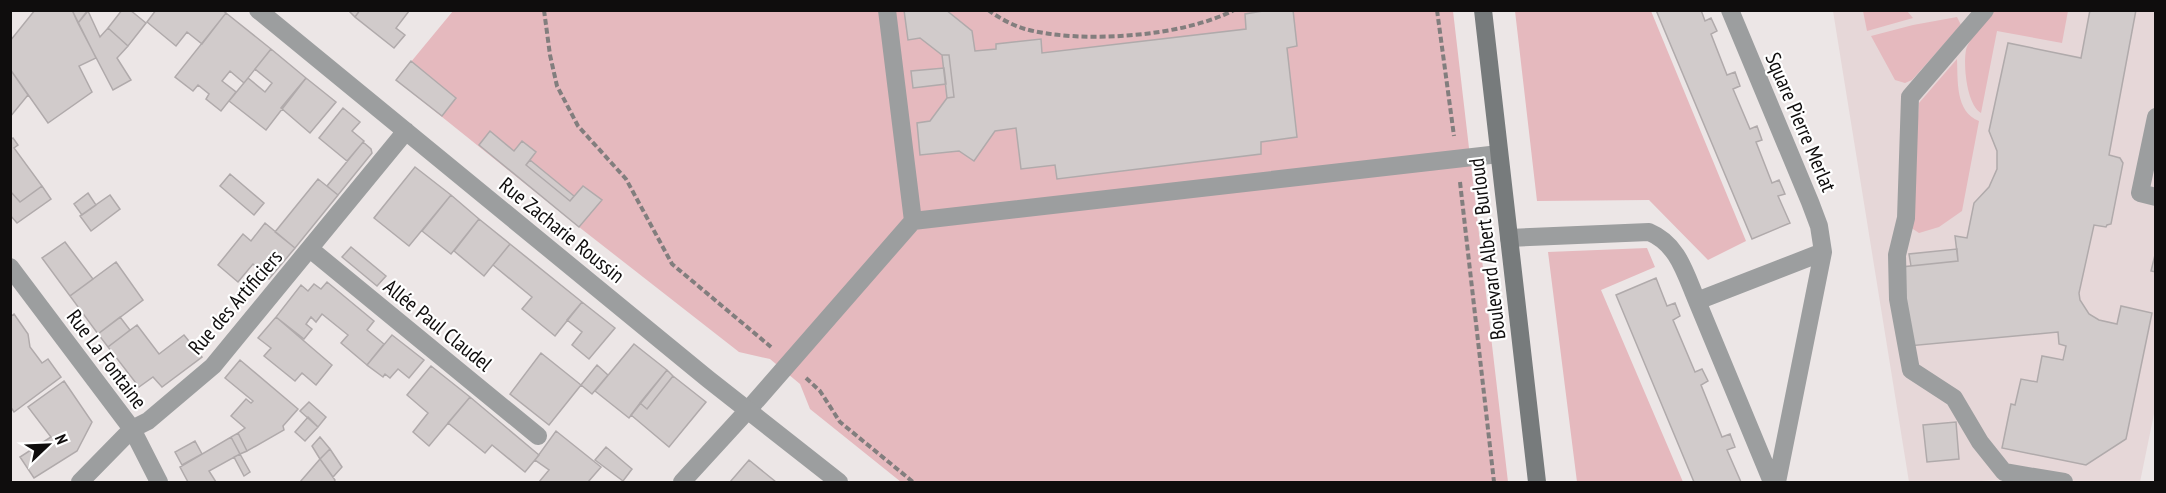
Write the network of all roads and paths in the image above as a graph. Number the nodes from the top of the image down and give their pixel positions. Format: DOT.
graph roads {
  1 [pos="258,10"];
  2 [pos="544,10"];
  3 [pos="887,10"];
  4 [pos="988,10"];
  5 [pos="1234,10"];
  6 [pos="1437,10"];
  7 [pos="1483,10"];
  8 [pos="1730,10"];
  9 [pos="1985,10"];
  10 [pos="2156,117"];
  11 [pos="406,131"];
  12 [pos="1499,154"];
  13 [pos="1457,160"];
  14 [pos="2156,197"];
  15 [pos="913,221"];
  16 [pos="1509,238"];
  17 [pos="310,249"];
  18 [pos="1823,252"];
  19 [pos="10,267"];
  20 [pos="1697,301"];
  21 [pos="790,363"];
  22 [pos="748,410"];
  23 [pos="132,429"];
  24 [pos="538,436"];
  25 [pos="80,483"];
  26 [pos="159,483"];
  27 [pos="682,483"];
  28 [pos="839,483"];
  29 [pos="913,483"];
  30 [pos="1494,483"];
  31 [pos="1537,483"];
  32 [pos="1772,483"];
  33 [pos="1777,483"];
  34 [pos="2064,483"];
  1 -- 11 [label="street, Rue Zacharie Roussin"];
  2 -- 21 [label="path"];
  3 -- 15 [label="street"];
  4 -- 5 [label="path"];
  6 -- 13 [label="path"];
  7 -- 12 [label="street, Boulevard Albert Burloud"];
  8 -- 18 [label="street, Square Pierre Merlat"];
  9 -- 34 [label="street"];
  10 -- 14 [label="street"];
  11 -- 17 [label="street, Rue des Artificiers"];
  11 -- 22 [label="street, Rue Zacharie Roussin"];
  12 -- 13 [label="street"];
  12 -- 16 [label="street, Boulevard Albert Burloud"];
  13 -- 15 [label="street"];
  13 -- 30 [label="path"];
  15 -- 21 [label="street"];
  16 -- 20 [label="street"];
  16 -- 31 [label="street, Boulevard Albert Burloud"];
  17 -- 23 [label="street, Rue des Artificiers"];
  17 -- 24 [label="street, Allée Paul Claudel"];
  18 -- 20 [label="street"];
  18 -- 33 [label="street, Square Pierre Merlat"];
  19 -- 23 [label="street, Rue La Fontaine"];
  20 -- 32 [label="street"];
  21 -- 22 [label="street"];
  21 -- 29 [label="path"];
  22 -- 27 [label="street"];
  22 -- 28 [label="street, Rue Zacharie Roussin"];
  23 -- 25 [label="street, Rue des Artificiers"];
  23 -- 26 [label="street, Rue La Fontaine"];
}
